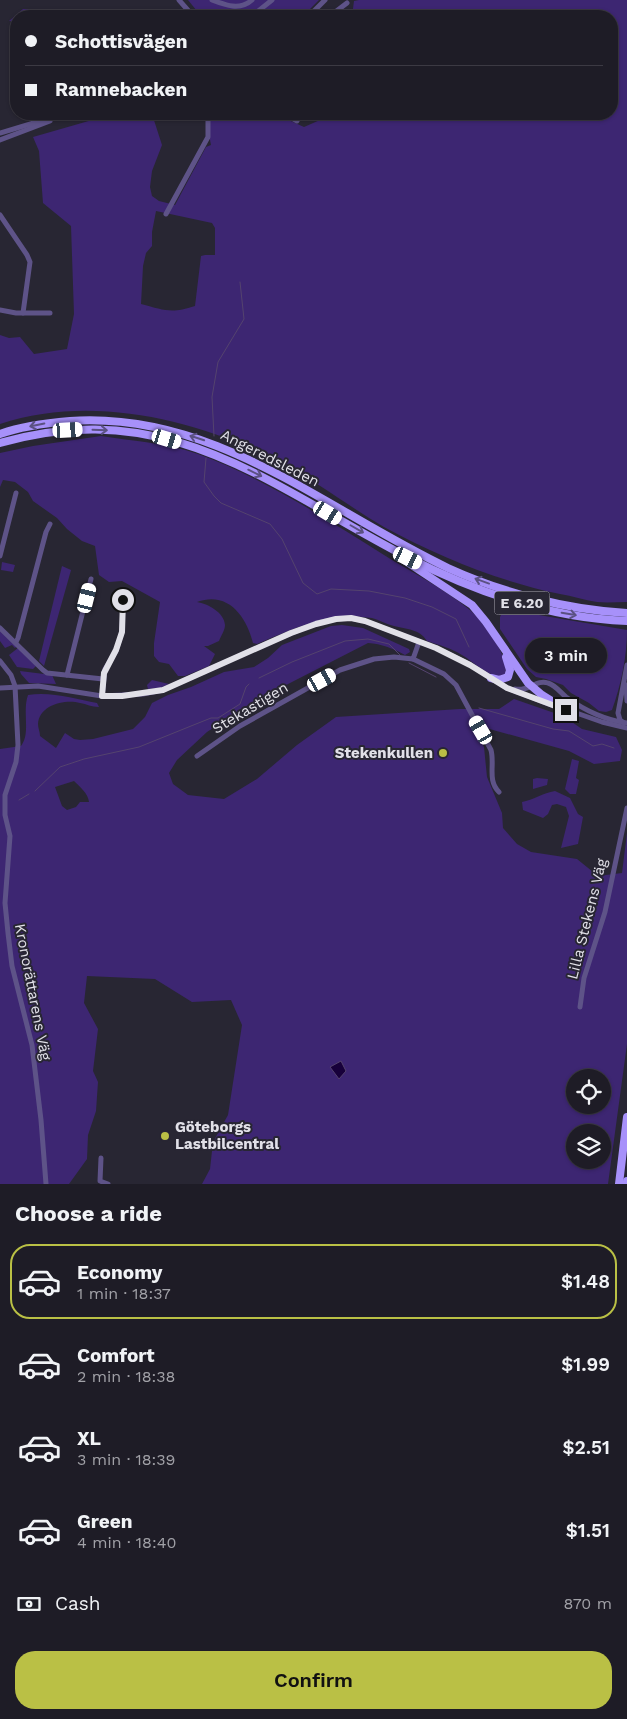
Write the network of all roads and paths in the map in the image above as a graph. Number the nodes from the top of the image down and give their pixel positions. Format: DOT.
graph roads {
  1 [pos="179,0"];
  2 [pos="212,0"];
  3 [pos="252,0"];
  4 [pos="272,0"];
  5 [pos="324,0"];
  6 [pos="347,3"];
  7 [pos="188,10"];
  8 [pos="260,10"];
  9 [pos="315,10"];
  10 [pos="338,10"];
  11 [pos="48,120"];
  12 [pos="51,120"];
  13 [pos="208,120"];
  14 [pos="0,133"];
  15 [pos="0,140"];
  16 [pos="166,214"];
  17 [pos="0,215"];
  18 [pos="0,310"];
  19 [pos="50,312"];
  20 [pos="24,313"];
  21 [pos="0,434"];
  22 [pos="0,443"];
  23 [pos="16,493"];
  24 [pos="50,524"];
  25 [pos="371,538"];
  26 [pos="0,556"];
  27 [pos="92,579"];
  28 [pos="121,595"];
  29 [pos="627,612"];
  30 [pos="627,621"];
  31 [pos="0,628"];
  32 [pos="16,642"];
  33 [pos="420,642"];
  34 [pos="500,644"];
  35 [pos="413,659"];
  36 [pos="0,660"];
  37 [pos="627,664"];
  38 [pos="67,675"];
  39 [pos="625,676"];
  40 [pos="491,678"];
  41 [pos="103,679"];
  42 [pos="15,686"];
  43 [pos="532,687"];
  44 [pos="0,688"];
  45 [pos="507,688"];
  46 [pos="102,696"];
  47 [pos="627,699"];
  48 [pos="566,710"];
  49 [pos="626,724"];
  50 [pos="196,756"];
  51 [pos="498,792"];
  52 [pos="627,808"];
  53 [pos="580,1007"];
  54 [pos="627,1117"];
  55 [pos="101,1158"];
  56 [pos="46,1184"];
  57 [pos="108,1184"];
  58 [pos="619,1184"];
  1 -- 7 [label="street"];
  2 -- 3 [label="street"];
  4 -- 8 [label="street"];
  5 -- 9 [label="street"];
  6 -- 10 [label="street"];
  11 -- 14 [label="street"];
  12 -- 15 [label="street"];
  13 -- 16 [label="street"];
  17 -- 20 [label="street"];
  18 -- 20 [label="street"];
  19 -- 20 [label="street"];
  29 -- 21 [label="highway, Angeredsleden / E 6.20, one-way"];
  22 -- 25 [label="highway, Angeredsleden / E 6.20, one-way"];
  23 -- 26 [label="street"];
  24 -- 32 [label="street"];
  25 -- 30 [label="highway, Angeredsleden / E 6.20, one-way"];
  25 -- 34 [label="highway"];
  27 -- 38 [label="street"];
  28 -- 41 [label="street"];
  31 -- 32 [label="street"];
  32 -- 38 [label="street"];
  33 -- 35 [label="street"];
  33 -- 40 [label="street"];
  33 -- 46 [label="street"];
  34 -- 40 [label="highway"];
  34 -- 43 [label="highway"];
  35 -- 50 [label="street, Stekastigen"];
  35 -- 51 [label="street"];
  36 -- 42 [label="street"];
  37 -- 39 [label="street"];
  38 -- 41 [label="street"];
  39 -- 47 [label="street"];
  39 -- 49 [label="street"];
  40 -- 45 [label="street"];
  41 -- 46 [label="street"];
  42 -- 44 [label="street"];
  42 -- 46 [label="street"];
  42 -- 56 [label="street, Kronorättarens Väg"];
  43 -- 45 [label="street"];
  43 -- 48 [label="highway"];
  43 -- 49 [label="street"];
  45 -- 48 [label="street"];
  48 -- 49 [label="street"];
  52 -- 53 [label="street, Lilla Stekens Väg"];
  54 -- 58 [label="highway"];
  55 -- 57 [label="street"];
}
